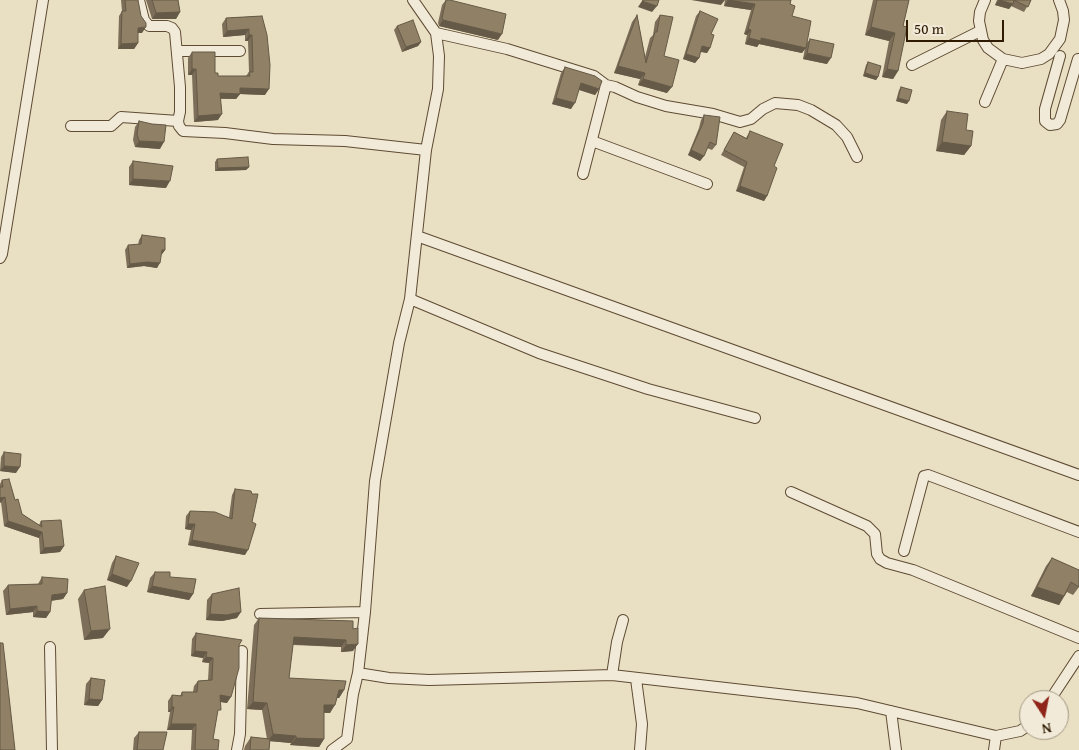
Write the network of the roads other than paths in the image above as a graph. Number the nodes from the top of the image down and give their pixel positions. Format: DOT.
graph roads {
  1 [pos="43,0"];
  2 [pos="139,0"];
  3 [pos="413,0"];
  4 [pos="1059,0"];
  5 [pos="982,1"];
  6 [pos="980,31"];
  7 [pos="436,33"];
  8 [pos="177,51"];
  9 [pos="240,51"];
  10 [pos="1048,54"];
  11 [pos="1060,56"];
  12 [pos="1004,59"];
  13 [pos="1078,60"];
  14 [pos="912,65"];
  15 [pos="606,85"];
  16 [pos="985,102"];
  17 [pos="178,120"];
  18 [pos="71,126"];
  19 [pos="592,141"];
  20 [pos="426,150"];
  21 [pos="857,157"];
  22 [pos="583,174"];
  23 [pos="707,184"];
  24 [pos="417,236"];
  25 [pos="0,258"];
  26 [pos="410,299"];
  27 [pos="755,418"];
  28 [pos="1079,475"];
  29 [pos="790,492"];
  30 [pos="1079,532"];
  31 [pos="904,551"];
  32 [pos="365,612"];
  33 [pos="260,614"];
  34 [pos="623,620"];
  35 [pos="1079,638"];
  36 [pos="50,647"];
  37 [pos="242,651"];
  38 [pos="1079,656"];
  39 [pos="358,673"];
  40 [pos="612,675"];
  41 [pos="636,679"];
  42 [pos="1057,690"];
  43 [pos="891,711"];
  44 [pos="1019,731"];
  45 [pos="996,736"];
  46 [pos="347,739"];
  47 [pos="52,750"];
  48 [pos="237,750"];
  49 [pos="332,750"];
  50 [pos="346,750"];
  51 [pos="640,750"];
  52 [pos="896,750"];
  53 [pos="994,750"];
  1 -- 25 [label="street"];
  2 -- 8 [label="street"];
  3 -- 7 [label="street"];
  4 -- 10 [label="street"];
  5 -- 6 [label="street"];
  6 -- 12 [label="street"];
  6 -- 14 [label="street"];
  7 -- 15 [label="street"];
  7 -- 20 [label="street"];
  8 -- 9 [label="street"];
  8 -- 17 [label="street"];
  10 -- 11 [label="street"];
  10 -- 12 [label="street"];
  11 -- 13 [label="street"];
  11 -- 13 [label="street"];
  12 -- 16 [label="street"];
  15 -- 19 [label="street"];
  15 -- 21 [label="street"];
  17 -- 18 [label="street"];
  17 -- 20 [label="street"];
  19 -- 22 [label="street"];
  19 -- 23 [label="street"];
  20 -- 24 [label="street"];
  24 -- 26 [label="street"];
  24 -- 28 [label="street"];
  26 -- 27 [label="street"];
  26 -- 32 [label="street"];
  29 -- 35 [label="street"];
  30 -- 31 [label="street"];
  32 -- 33 [label="street"];
  32 -- 39 [label="street"];
  34 -- 40 [label="street"];
  36 -- 47 [label="street"];
  37 -- 48 [label="street"];
  38 -- 42 [label="street"];
  39 -- 40 [label="street"];
  39 -- 46 [label="street"];
  40 -- 41 [label="street"];
  41 -- 43 [label="street"];
  41 -- 51 [label="street"];
  43 -- 45 [label="street"];
  43 -- 52 [label="street"];
  44 -- 45 [label="street"];
  45 -- 53 [label="street"];
  46 -- 49 [label="street"];
  46 -- 50 [label="street"];
}
